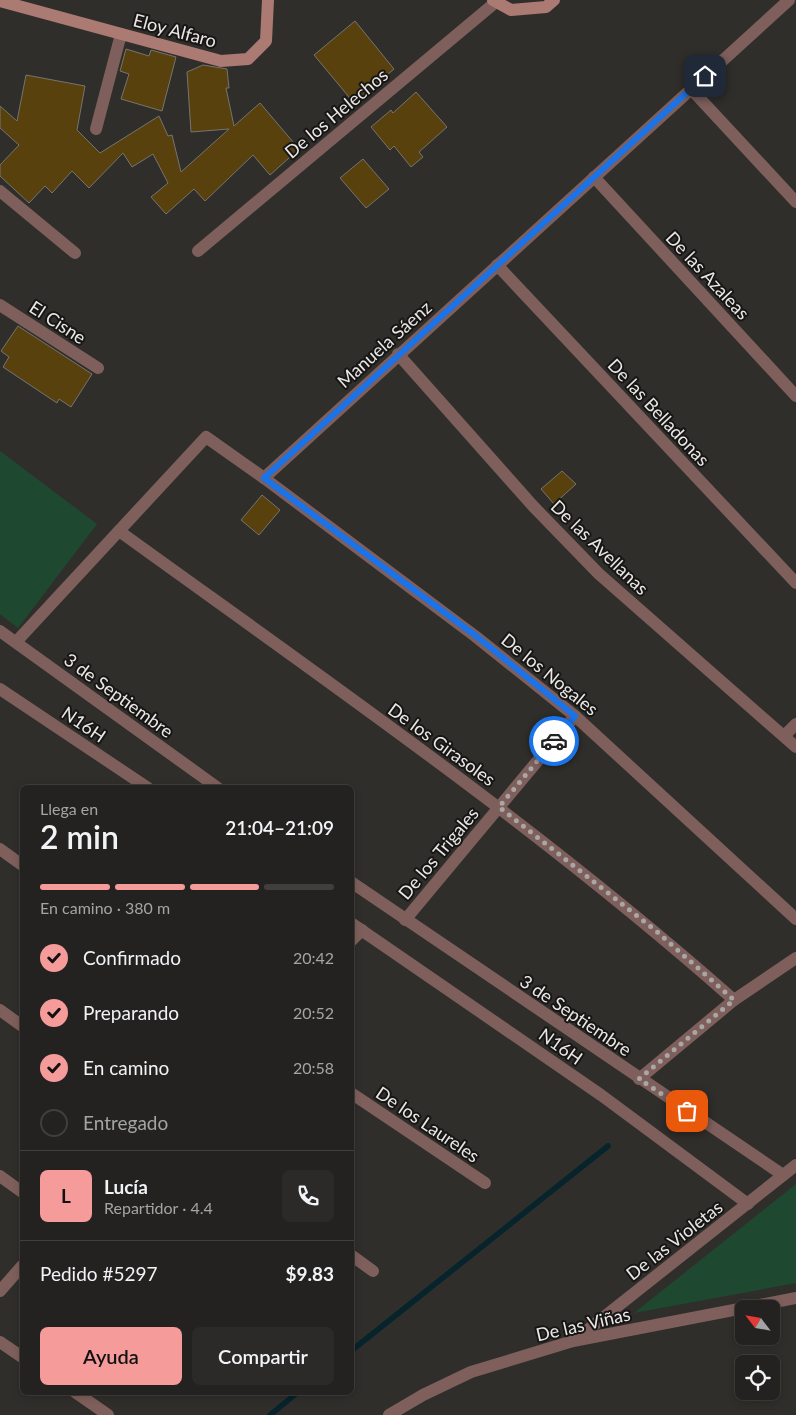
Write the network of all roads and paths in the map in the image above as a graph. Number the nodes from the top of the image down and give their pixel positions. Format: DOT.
graph roads {
  1 [pos="268,0"];
  2 [pos="554,0"];
  3 [pos="789,0"];
  4 [pos="0,1"];
  5 [pos="494,1"];
  6 [pos="121,34"];
  7 [pos="691,89"];
  8 [pos="96,129"];
  9 [pos="594,177"];
  10 [pos="0,190"];
  11 [pos="796,202"];
  12 [pos="198,252"];
  13 [pos="75,254"];
  14 [pos="498,265"];
  15 [pos="0,305"];
  16 [pos="398,354"];
  17 [pos="98,368"];
  18 [pos="796,396"];
  19 [pos="264,478"];
  20 [pos="119,531"];
  21 [pos="796,582"];
  22 [pos="0,631"];
  23 [pos="16,642"];
  24 [pos="0,689"];
  25 [pos="575,716"];
  26 [pos="796,724"];
  27 [pos="784,736"];
  28 [pos="796,747"];
  29 [pos="144,785"];
  30 [pos="214,785"];
  31 [pos="499,807"];
  32 [pos="0,849"];
  33 [pos="20,864"];
  34 [pos="354,884"];
  35 [pos="796,919"];
  36 [pos="405,920"];
  37 [pos="354,925"];
  38 [pos="362,930"];
  39 [pos="354,938"];
  40 [pos="796,958"];
  41 [pos="734,1000"];
  42 [pos="0,1010"];
  43 [pos="20,1025"];
  44 [pos="639,1079"];
  45 [pos="354,1095"];
  46 [pos="796,1165"];
  47 [pos="783,1175"];
  48 [pos="0,1176"];
  49 [pos="485,1183"];
  50 [pos="20,1191"];
  51 [pos="748,1204"];
  52 [pos="354,1257"];
  53 [pos="20,1268"];
  54 [pos="374,1271"];
  55 [pos="0,1291"];
  56 [pos="796,1298"];
  57 [pos="573,1341"];
  58 [pos="0,1342"];
  59 [pos="20,1356"];
  60 [pos="79,1395"];
  61 [pos="108,1415"];
  62 [pos="389,1415"];
  1 -- 6 [label="street, Eloy Alfaro"];
  2 -- 5 [label="street"];
  3 -- 7 [label="street, Manuela Sáenz"];
  4 -- 6 [label="street, Eloy Alfaro"];
  5 -- 12 [label="street, De los Helechos"];
  6 -- 8 [label="street"];
  7 -- 9 [label="street, Manuela Sáenz"];
  7 -- 11 [label="street"];
  9 -- 14 [label="street, Manuela Sáenz"];
  9 -- 18 [label="street, De las Azaleas"];
  10 -- 13 [label="street"];
  14 -- 16 [label="street, Manuela Sáenz"];
  14 -- 21 [label="street, De las Belladonas"];
  15 -- 17 [label="street, El Cisne"];
  16 -- 19 [label="street, Manuela Sáenz"];
  16 -- 27 [label="street, De las Avellanas"];
  19 -- 20 [label="street"];
  19 -- 25 [label="street, De los Nogales"];
  20 -- 23 [label="street"];
  20 -- 31 [label="street, De los Girasoles"];
  22 -- 23 [label="street, 3 de Septiembre"];
  23 -- 30 [label="street, 3 de Septiembre"];
  24 -- 29 [label="street, N16H"];
  25 -- 31 [label="street, De los Trigales"];
  25 -- 35 [label="street, De los Nogales"];
  26 -- 27 [label="street"];
  27 -- 28 [label="street, De las Avellanas"];
  31 -- 36 [label="street, De los Trigales"];
  31 -- 41 [label="street, De los Girasoles"];
  32 -- 33 [label="street"];
  34 -- 36 [label="street, 3 de Septiembre"];
  36 -- 44 [label="street, 3 de Septiembre"];
  37 -- 38 [label="street, N16H"];
  38 -- 39 [label="street"];
  38 -- 51 [label="street, N16H"];
  40 -- 41 [label="street"];
  41 -- 44 [label="street"];
  42 -- 43 [label="street"];
  44 -- 47 [label="street, 3 de Septiembre"];
  45 -- 49 [label="street, De los Laureles"];
  46 -- 47 [label="street, De las Violetas"];
  47 -- 51 [label="street, De las Violetas"];
  48 -- 50 [label="street"];
  51 -- 57 [label="street, De las Violetas"];
  52 -- 54 [label="street"];
  53 -- 55 [label="street"];
  56 -- 57 [label="street, De las Viñas"];
  57 -- 62 [label="street, De las Viñas"];
  58 -- 59 [label="street"];
  60 -- 61 [label="street"];
}
